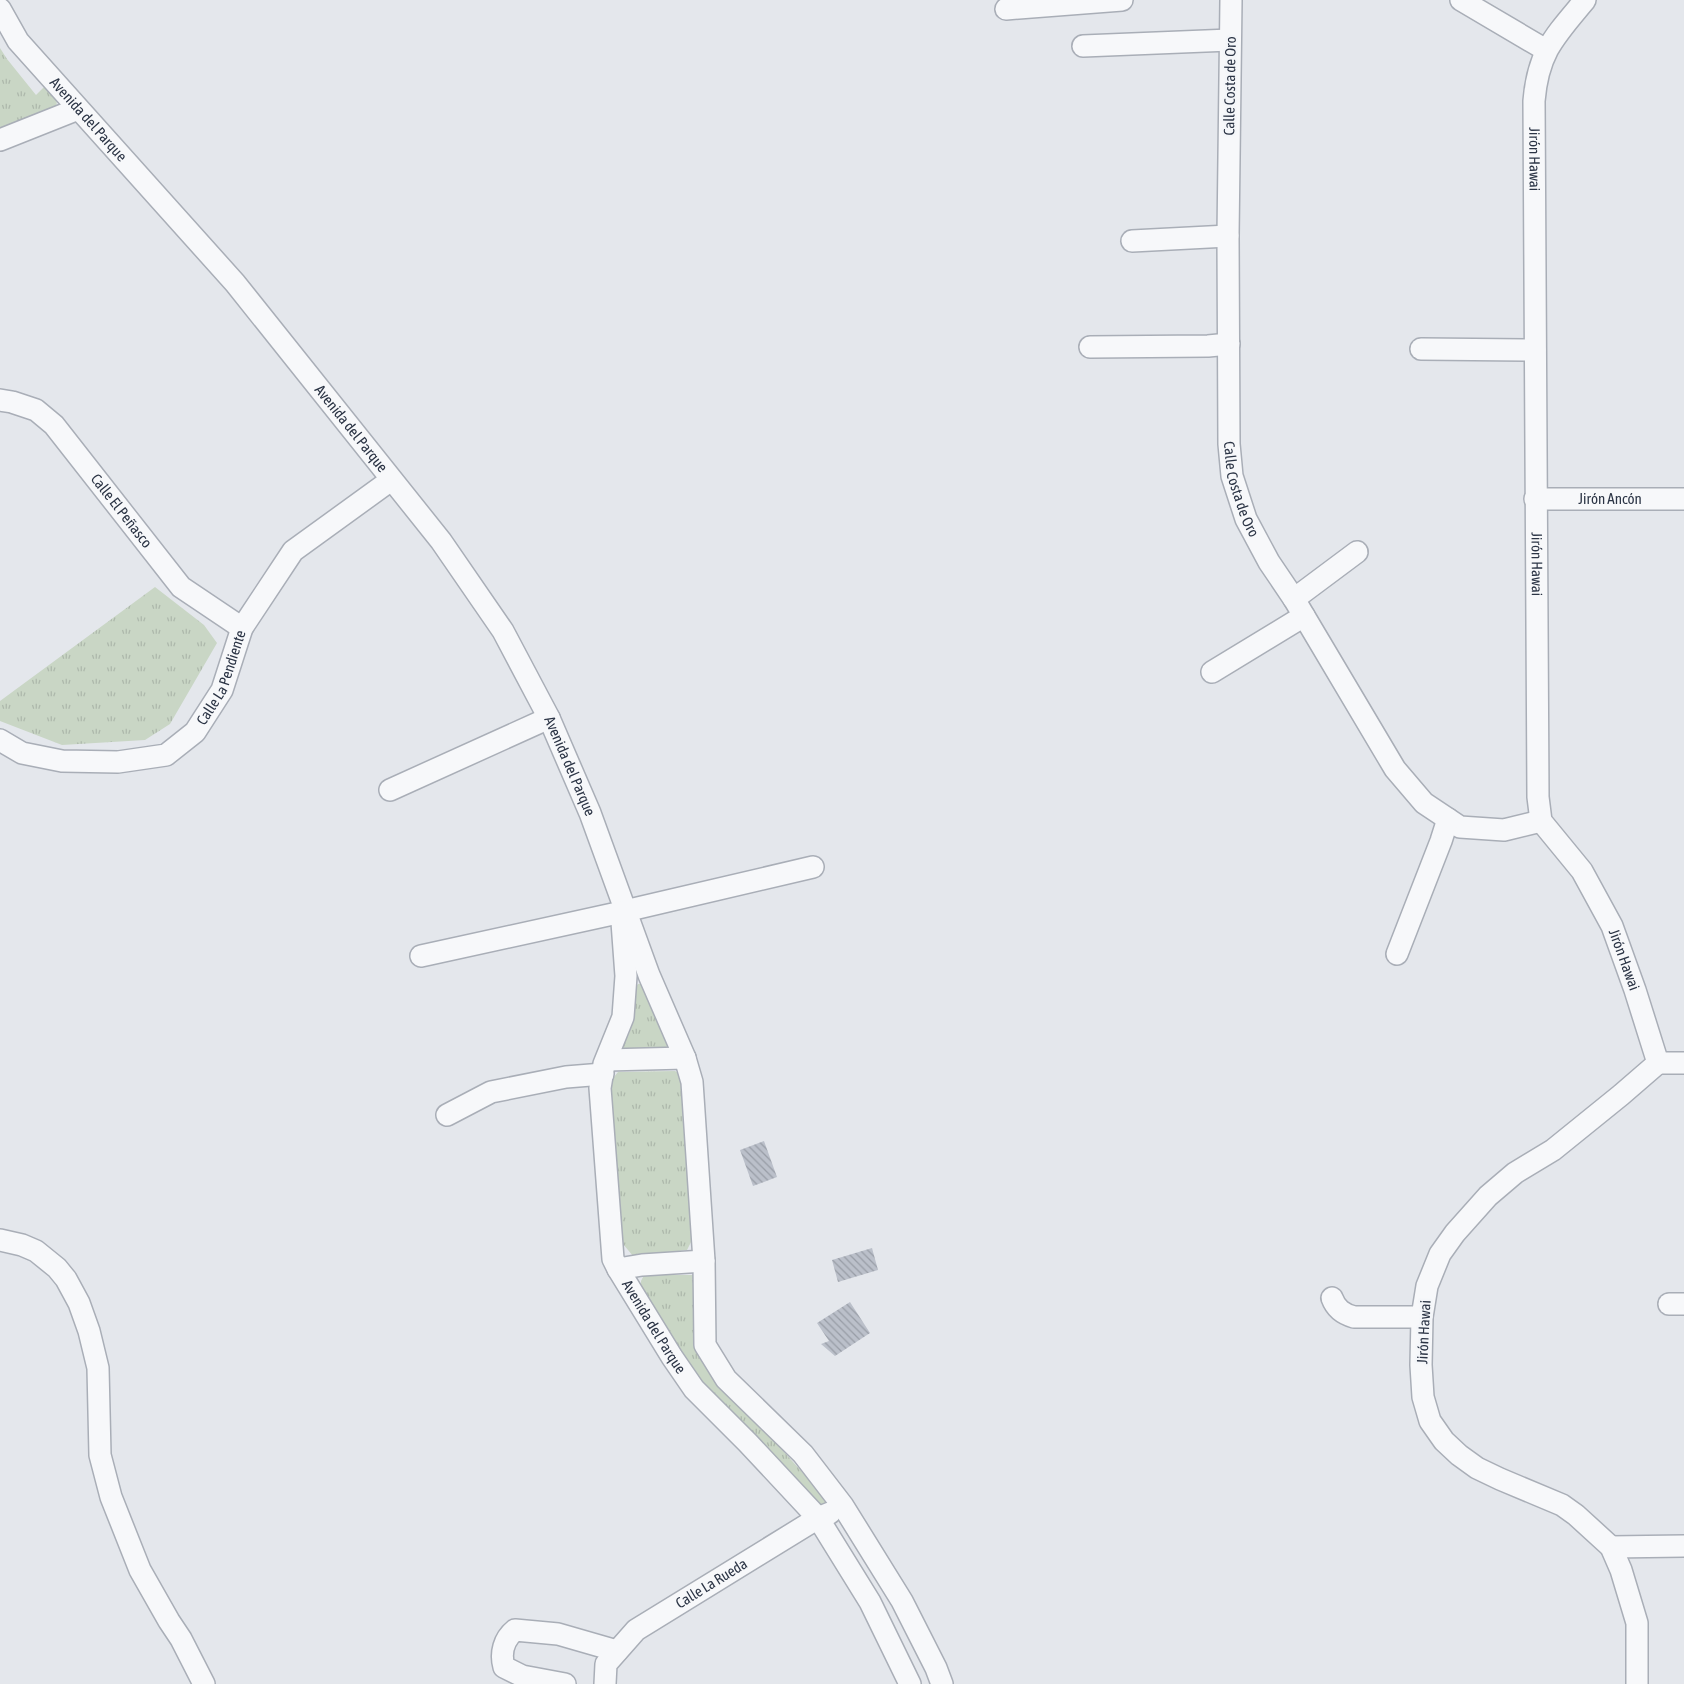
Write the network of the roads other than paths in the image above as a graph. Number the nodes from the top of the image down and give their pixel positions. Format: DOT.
graph roads {
  1 [pos="1122,0"];
  2 [pos="1231,0"];
  3 [pos="1461,0"];
  4 [pos="1585,0"];
  5 [pos="0,9"];
  6 [pos="1006,9"];
  7 [pos="1230,40"];
  8 [pos="1083,46"];
  9 [pos="1546,50"];
  10 [pos="78,109"];
  11 [pos="0,140"];
  12 [pos="1228,236"];
  13 [pos="1132,241"];
  14 [pos="1229,344"];
  15 [pos="1090,347"];
  16 [pos="1421,349"];
  17 [pos="1535,350"];
  18 [pos="0,400"];
  19 [pos="391,480"];
  20 [pos="1535,499"];
  21 [pos="1684,499"];
  22 [pos="1357,552"];
  23 [pos="1299,608"];
  24 [pos="242,628"];
  25 [pos="1212,672"];
  26 [pos="549,718"];
  27 [pos="0,740"];
  28 [pos="390,790"];
  29 [pos="1448,819"];
  30 [pos="1541,821"];
  31 [pos="813,867"];
  32 [pos="623,908"];
  33 [pos="1397,954"];
  34 [pos="421,956"];
  35 [pos="684,1058"];
  36 [pos="1658,1063"];
  37 [pos="1684,1063"];
  38 [pos="605,1067"];
  39 [pos="447,1115"];
  40 [pos="0,1240"];
  41 [pos="704,1262"];
  42 [pos="618,1269"];
  43 [pos="1332,1298"];
  44 [pos="1419,1316"];
  45 [pos="843,1506"];
  46 [pos="818,1518"];
  47 [pos="1611,1546"];
  48 [pos="1684,1546"];
  49 [pos="617,1651"];
  50 [pos="204,1684"];
  51 [pos="565,1684"];
  52 [pos="605,1684"];
  53 [pos="910,1684"];
  54 [pos="942,1684"];
  55 [pos="1638,1684"];
  1 -- 6 [label="street"];
  2 -- 7 [label="street, Calle Costa de Oro"];
  3 -- 9 [label="street"];
  4 -- 9 [label="street, Jirón Hawai"];
  5 -- 10 [label="street, Avenida del Parque"];
  7 -- 8 [label="street"];
  7 -- 12 [label="street, Calle Costa de Oro"];
  9 -- 17 [label="street, Jirón Hawai"];
  10 -- 11 [label="street"];
  10 -- 19 [label="street, Avenida del Parque"];
  12 -- 13 [label="street"];
  12 -- 14 [label="street, Calle Costa de Oro"];
  14 -- 15 [label="street"];
  14 -- 23 [label="street, Calle Costa de Oro"];
  16 -- 17 [label="street"];
  17 -- 20 [label="street, Jirón Hawai"];
  18 -- 24 [label="street, Calle El Peñasco"];
  19 -- 24 [label="street, Calle La Pendiente"];
  19 -- 26 [label="street, Avenida del Parque"];
  20 -- 21 [label="street, Jirón Ancón"];
  20 -- 30 [label="street, Jirón Hawai"];
  22 -- 23 [label="street"];
  23 -- 25 [label="street"];
  23 -- 29 [label="street, Calle Costa de Oro"];
  24 -- 27 [label="street, Calle La Pendiente"];
  26 -- 28 [label="street"];
  26 -- 32 [label="street, Avenida del Parque"];
  29 -- 30 [label="street, Calle Costa de Oro"];
  29 -- 33 [label="street"];
  30 -- 36 [label="street, Jirón Hawai"];
  31 -- 32 [label="street"];
  32 -- 34 [label="street"];
  32 -- 35 [label="street, Avenida del Parque"];
  32 -- 38 [label="street, Avenida del Parque"];
  35 -- 38 [label="street"];
  35 -- 41 [label="street, Avenida del Parque"];
  36 -- 37 [label="street"];
  36 -- 44 [label="street, Jirón Hawai"];
  38 -- 39 [label="street"];
  38 -- 42 [label="street, Avenida del Parque"];
  40 -- 50 [label="street"];
  41 -- 42 [label="street"];
  41 -- 45 [label="street, Avenida del Parque"];
  42 -- 46 [label="street, Avenida del Parque"];
  43 -- 44 [label="street"];
  44 -- 47 [label="street, Jirón Hawai"];
  45 -- 46 [label="street, Calle La Rueda"];
  45 -- 54 [label="street, Avenida del Parque"];
  46 -- 49 [label="street, Calle La Rueda"];
  46 -- 53 [label="street, Avenida del Parque"];
  47 -- 48 [label="street"];
  47 -- 55 [label="street, Jirón Hawai"];
  49 -- 51 [label="street"];
  49 -- 52 [label="street, Calle La Rueda"];
}
